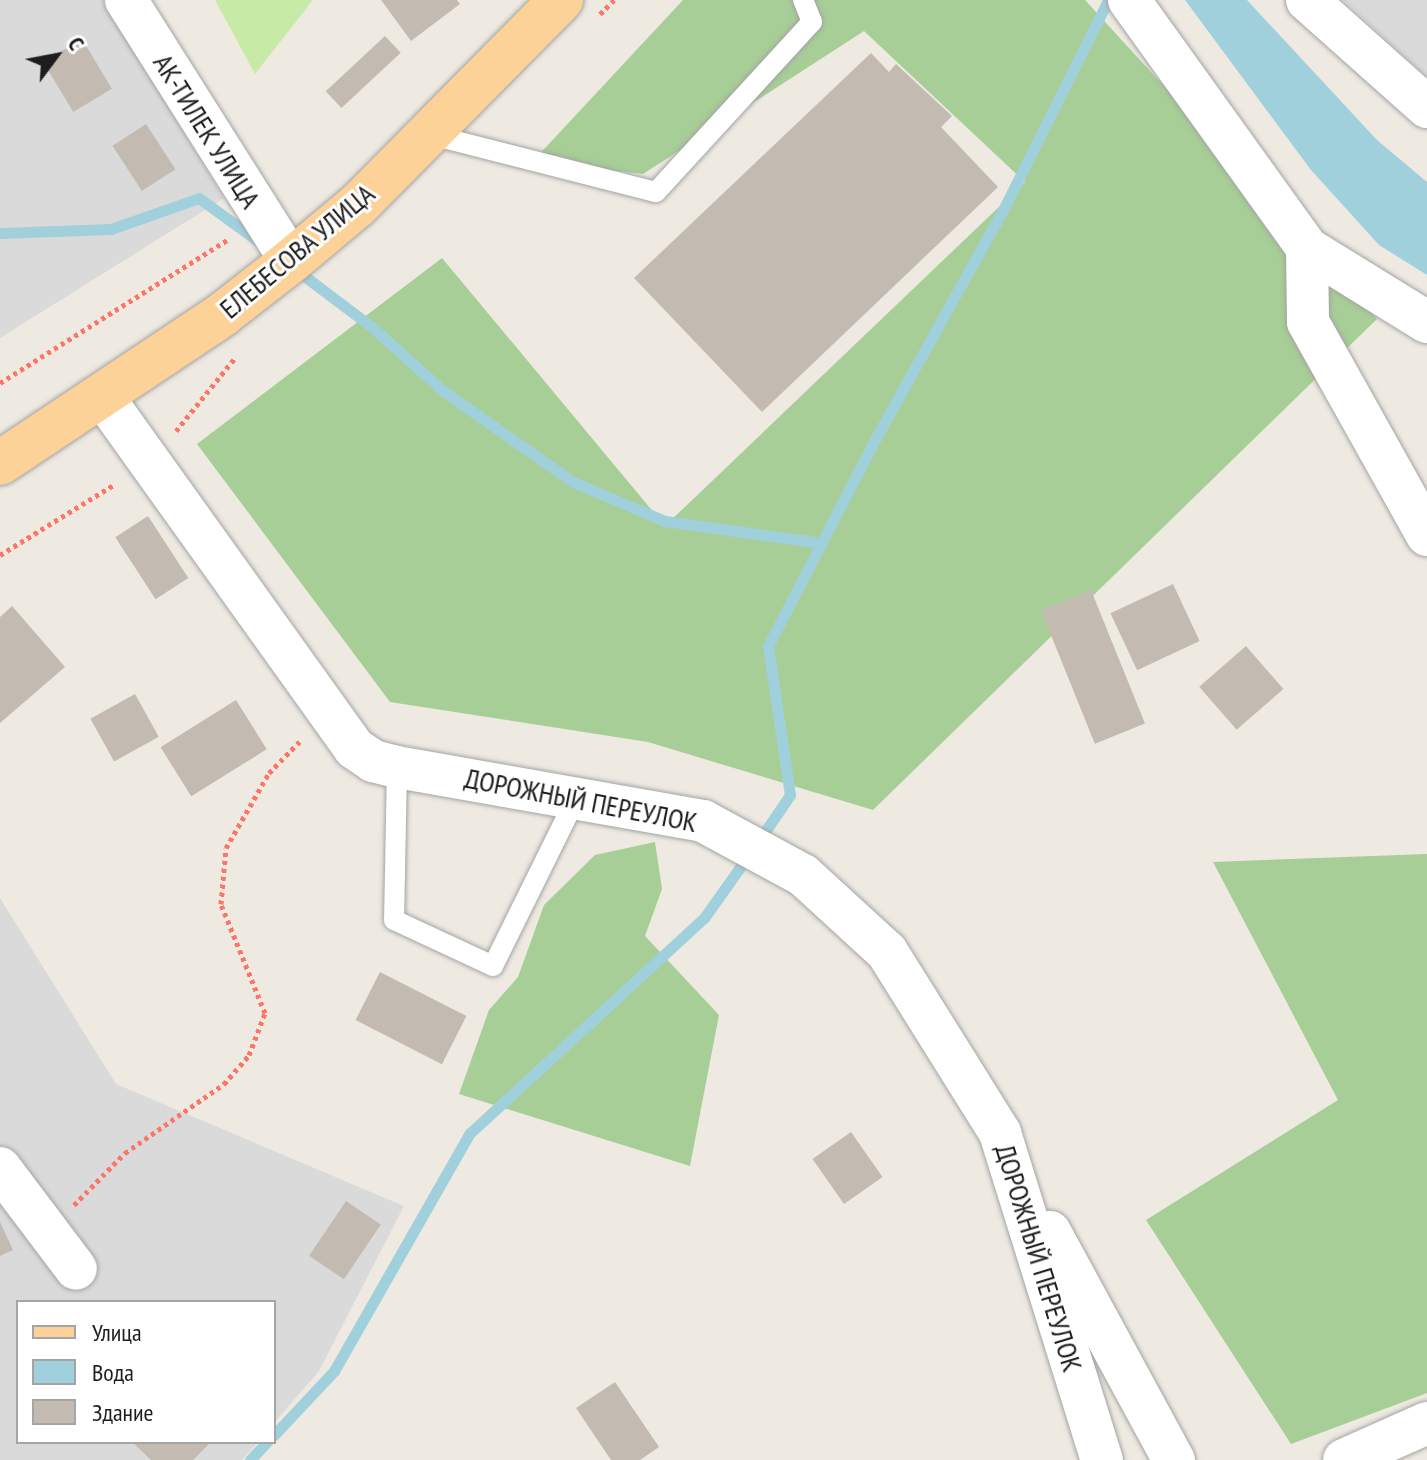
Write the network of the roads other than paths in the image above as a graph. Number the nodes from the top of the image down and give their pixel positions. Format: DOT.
graph roads {
  1 [pos="126,0"];
  2 [pos="561,0"];
  3 [pos="803,0"];
  4 [pos="1129,0"];
  5 [pos="1307,0"];
  6 [pos="1427,107"];
  7 [pos="428,134"];
  8 [pos="1307,248"];
  9 [pos="291,261"];
  10 [pos="1427,322"];
  11 [pos="103,397"];
  12 [pos="0,463"];
  13 [pos="1427,535"];
  14 [pos="397,767"];
  15 [pos="577,796"];
  16 [pos="1000,1133"];
  17 [pos="0,1168"];
  18 [pos="76,1269"];
  19 [pos="1427,1423"];
  20 [pos="1102,1460"];
  21 [pos="1174,1460"];
  22 [pos="1344,1460"];
  1 -- 9 [label="street, АК-ТИЛЕК УЛИЦА"];
  2 -- 7 [label="main road, ЕЛЕБЕСОВА УЛИЦА"];
  3 -- 7 [label="lane"];
  4 -- 8 [label="street"];
  5 -- 6 [label="street"];
  7 -- 9 [label="main road, ЕЛЕБЕСОВА УЛИЦА"];
  8 -- 10 [label="street"];
  8 -- 13 [label="street"];
  9 -- 11 [label="main road, ЕЛЕБЕСОВА УЛИЦА"];
  11 -- 12 [label="main road, ЕЛЕБЕСОВА УЛИЦА"];
  11 -- 14 [label="street, ДОРОЖНЫЙ ПЕРЕУЛОК"];
  14 -- 15 [label="street, ДОРОЖНЫЙ ПЕРЕУЛОК"];
  14 -- 15 [label="lane"];
  15 -- 16 [label="street, ДОРОЖНЫЙ ПЕРЕУЛОК"];
  16 -- 20 [label="street, ДОРОЖНЫЙ ПЕРЕУЛОК"];
  16 -- 21 [label="street"];
  17 -- 18 [label="street"];
  19 -- 22 [label="street"];
}
